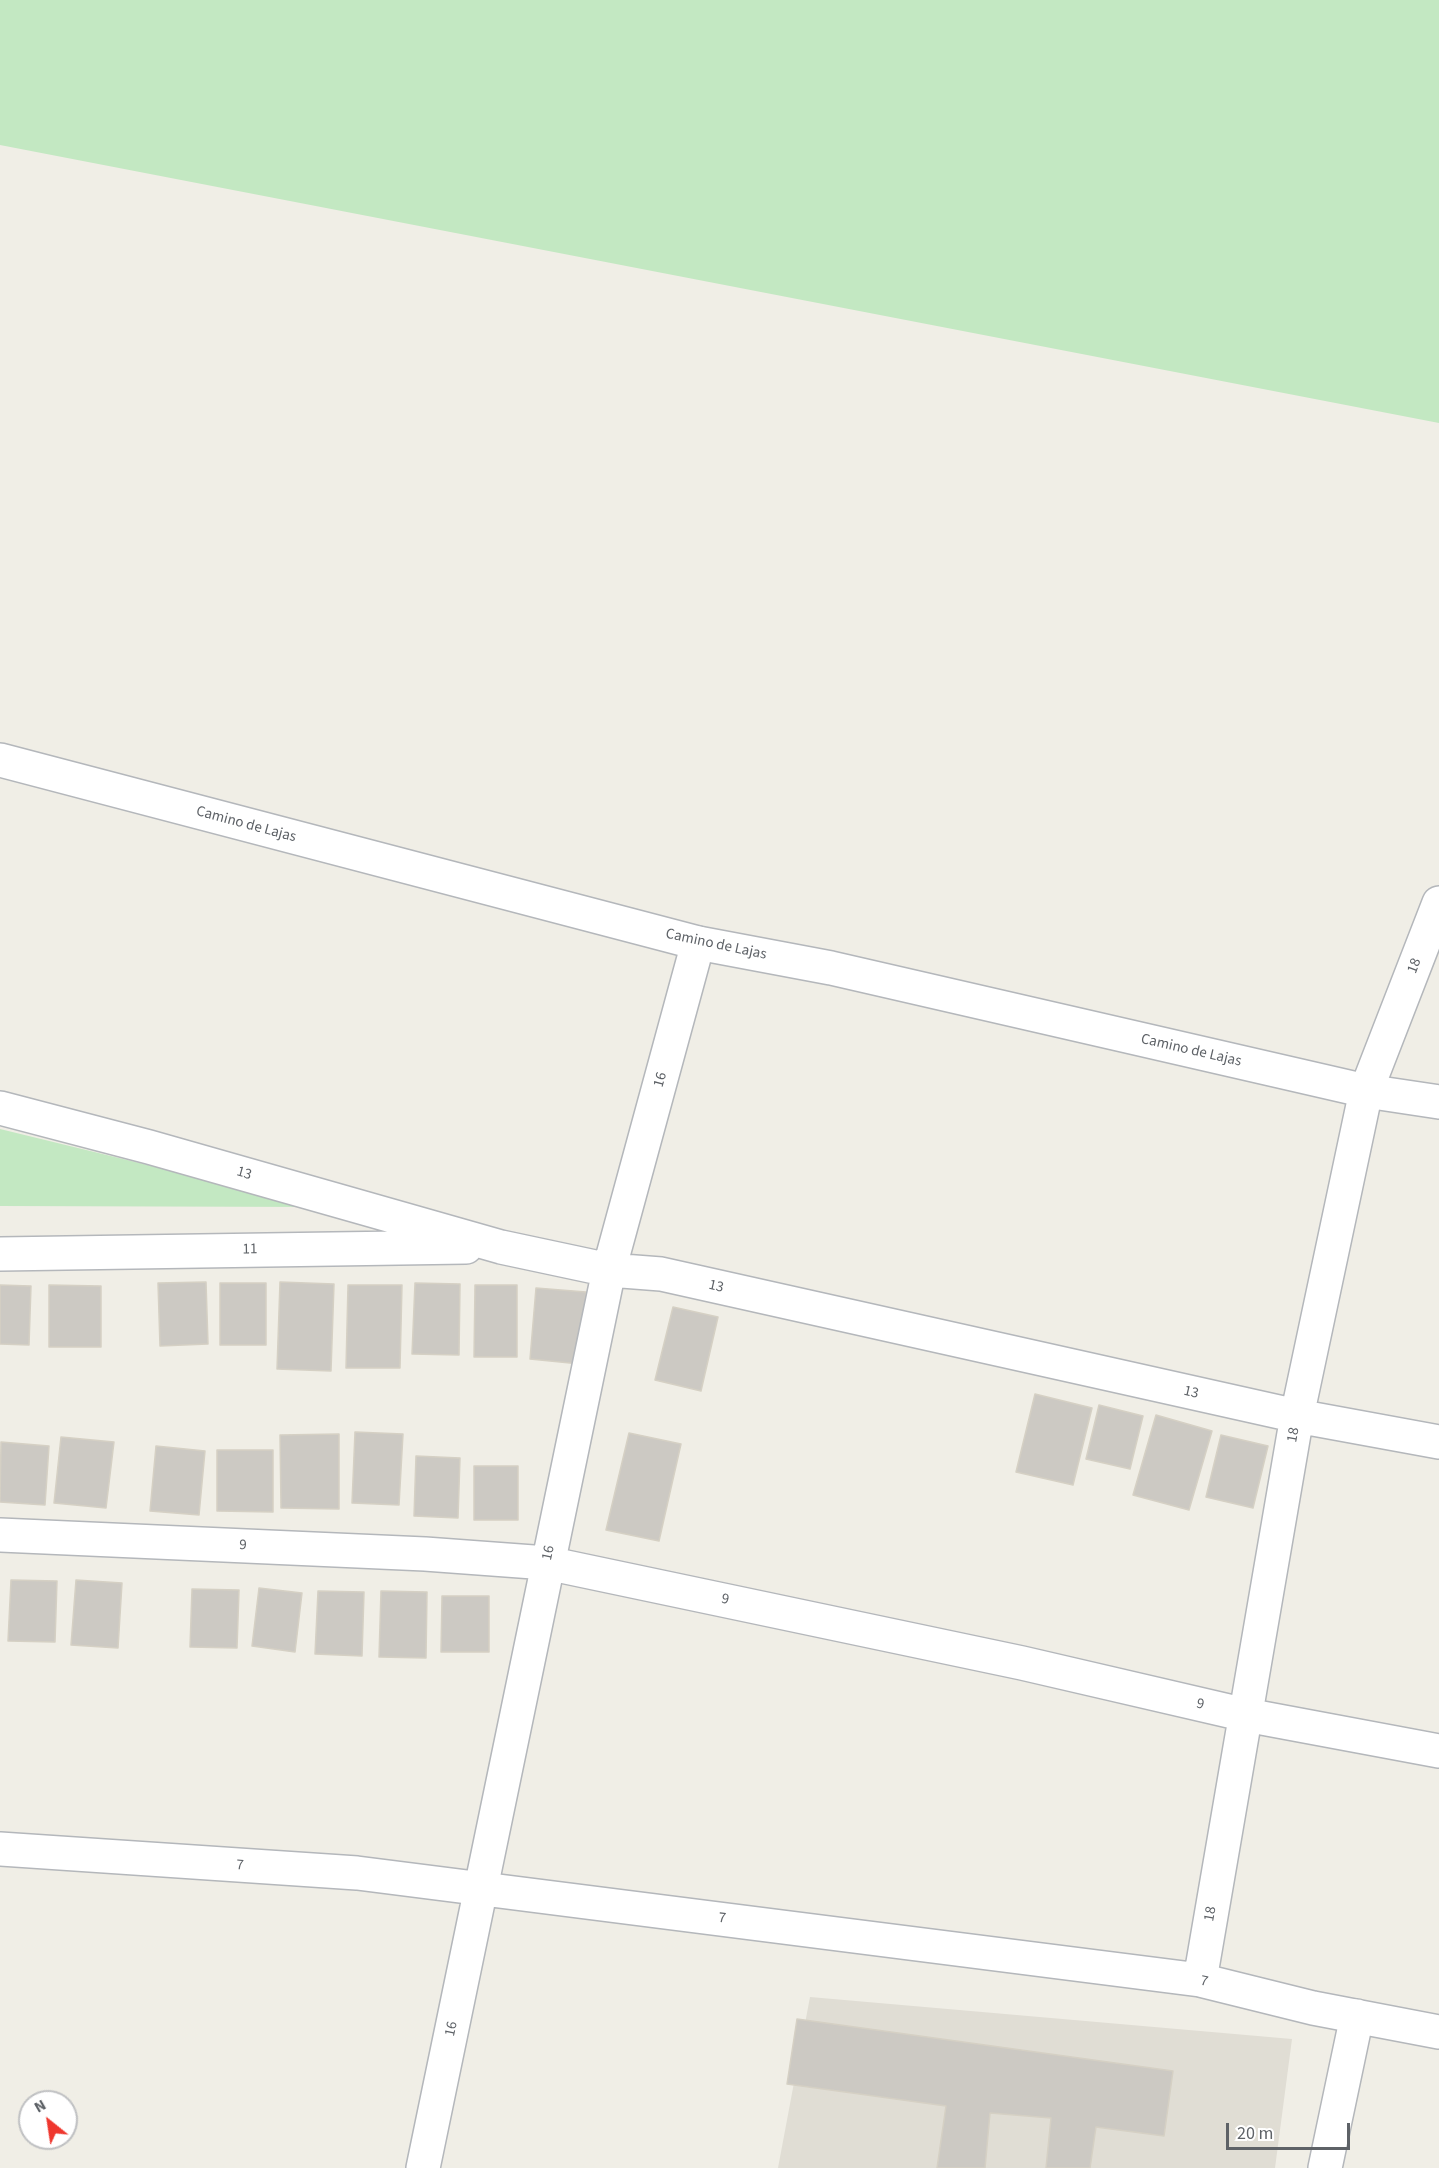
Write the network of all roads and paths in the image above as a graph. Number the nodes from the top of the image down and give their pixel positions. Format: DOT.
graph roads {
  1 [pos="0,760"];
  2 [pos="1439,903"];
  3 [pos="698,943"];
  4 [pos="1366,1091"];
  5 [pos="1439,1102"];
  6 [pos="0,1108"];
  7 [pos="501,1247"];
  8 [pos="0,1254"];
  9 [pos="609,1270"];
  10 [pos="1297,1416"];
  11 [pos="1439,1442"];
  12 [pos="0,1535"];
  13 [pos="547,1563"];
  14 [pos="1246,1715"];
  15 [pos="1439,1750"];
  16 [pos="0,1849"];
  17 [pos="482,1888"];
  18 [pos="1200,1980"];
  19 [pos="1357,2016"];
  20 [pos="1439,2032"];
  21 [pos="423,2168"];
  22 [pos="1325,2168"];
  1 -- 3 [label="street, Camino de Lajas"];
  2 -- 4 [label="street, 18"];
  3 -- 4 [label="street, Camino de Lajas"];
  3 -- 9 [label="street, 16"];
  4 -- 5 [label="street, Camino de Lajas"];
  4 -- 10 [label="street, 18"];
  6 -- 7 [label="street, 13"];
  7 -- 8 [label="street, 11"];
  7 -- 9 [label="street, 13"];
  9 -- 10 [label="street, 13"];
  9 -- 13 [label="street, 16"];
  10 -- 11 [label="street, 13"];
  10 -- 14 [label="street, 18"];
  12 -- 13 [label="street, 9"];
  13 -- 14 [label="street, 9"];
  13 -- 17 [label="street, 16"];
  14 -- 15 [label="street, 9"];
  14 -- 18 [label="street, 18"];
  16 -- 17 [label="street, 7"];
  17 -- 18 [label="street, 7"];
  17 -- 21 [label="street, 16"];
  18 -- 19 [label="street, 7"];
  19 -- 20 [label="street, 7"];
  19 -- 22 [label="street"];
}
